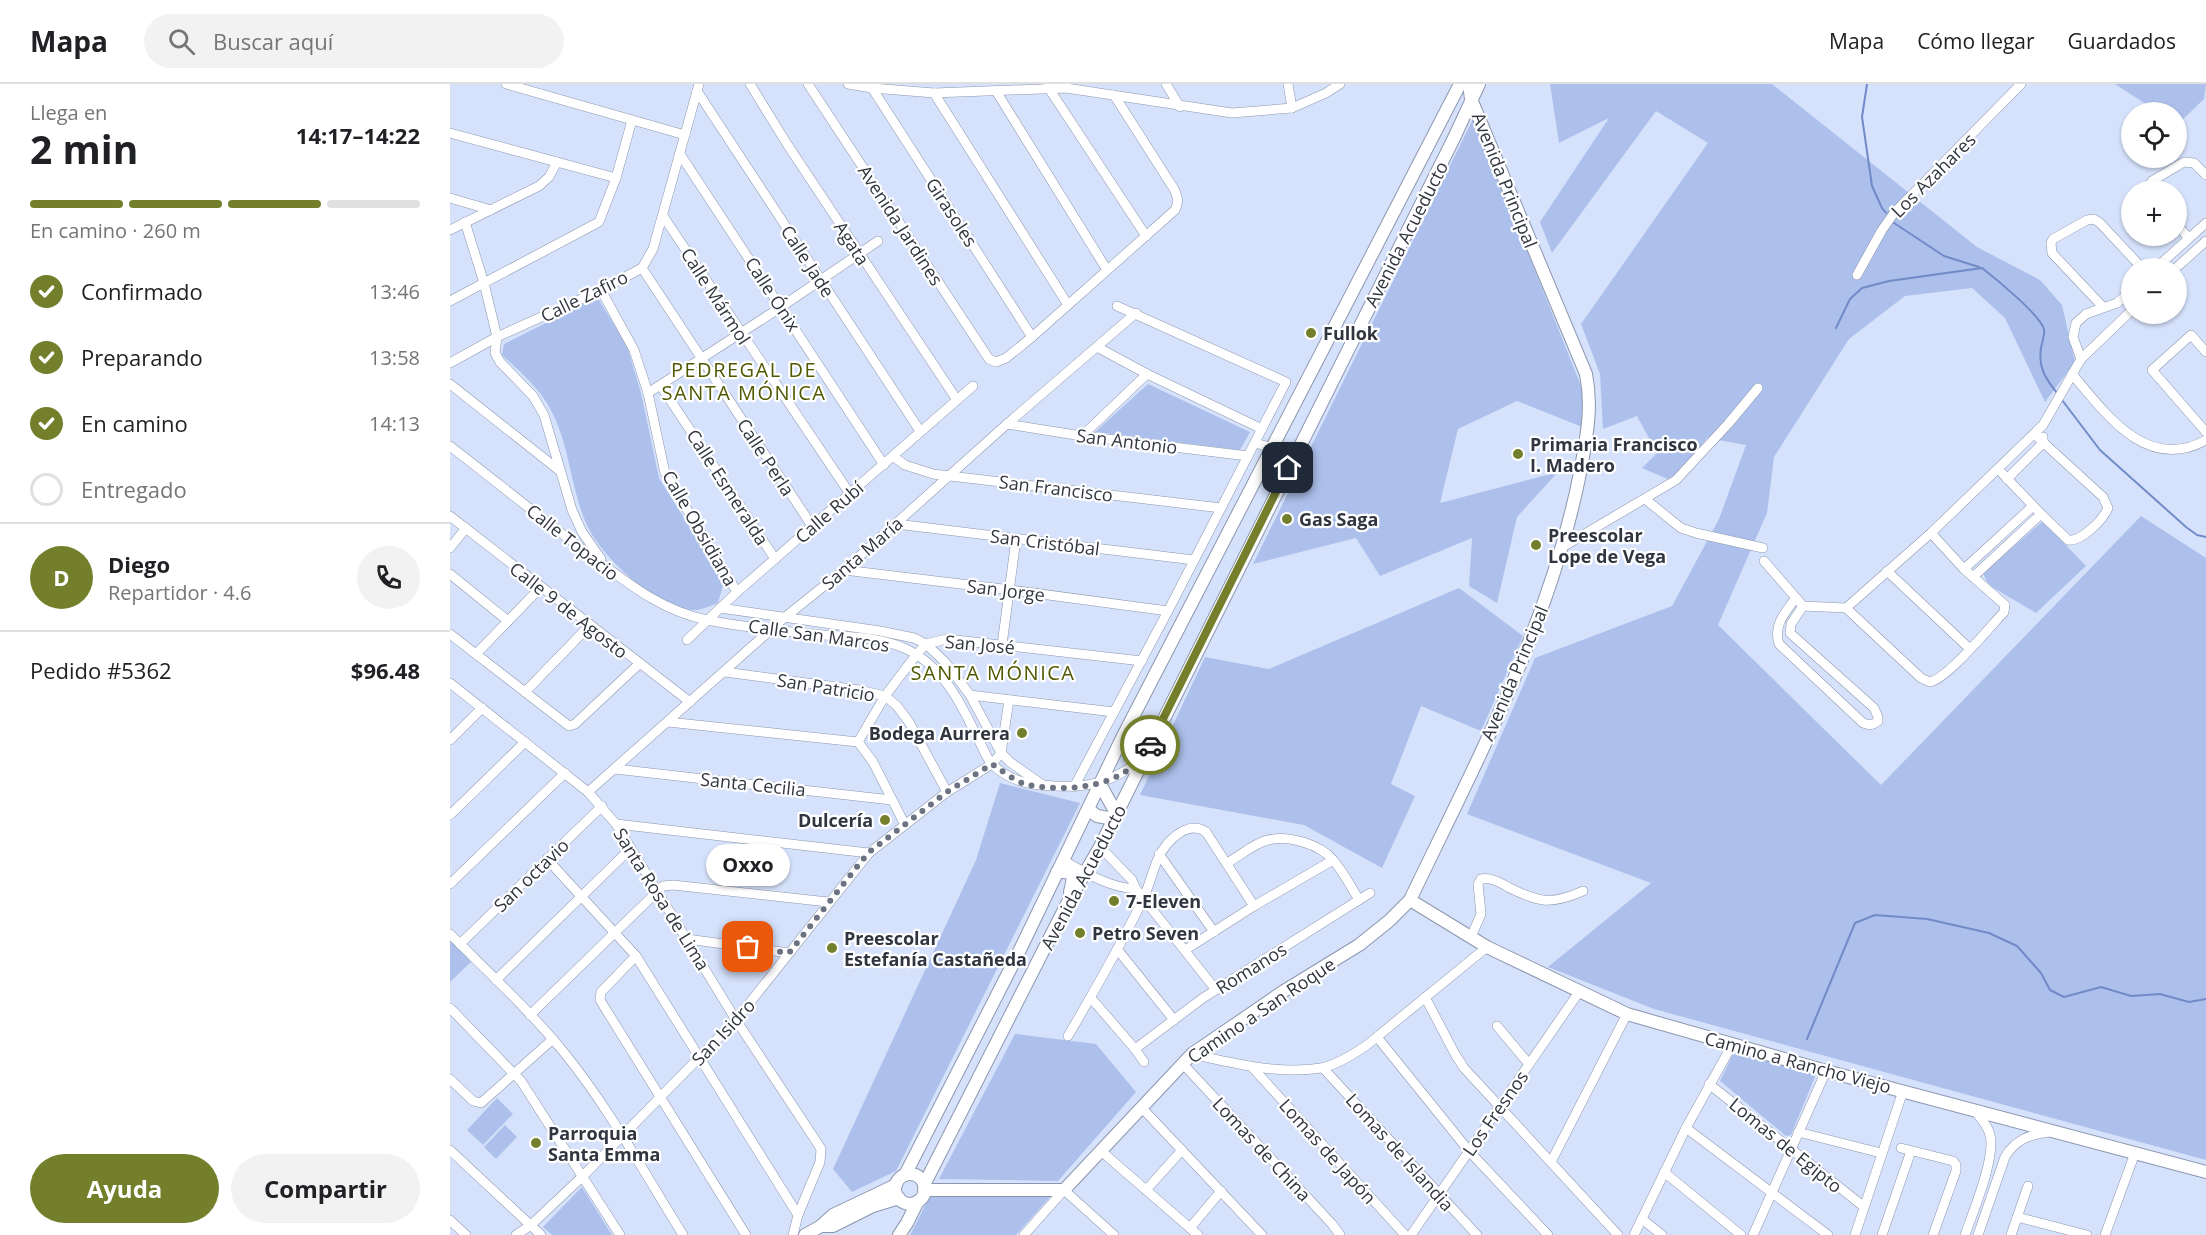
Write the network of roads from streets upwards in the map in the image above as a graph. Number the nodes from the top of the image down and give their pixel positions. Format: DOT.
graph roads {
  1 [pos="506,84"];
  2 [pos="750,84"];
  3 [pos="808,84"];
  4 [pos="848,84"];
  5 [pos="1166,84"];
  6 [pos="1288,84"];
  7 [pos="1340,84"];
  8 [pos="1460,84"];
  9 [pos="1469,84"];
  10 [pos="1479,84"];
  11 [pos="2020,84"];
  12 [pos="698,87"];
  13 [pos="1048,87"];
  14 [pos="872,88"];
  15 [pos="996,90"];
  16 [pos="934,93"];
  17 [pos="1114,95"];
  18 [pos="1471,99"];
  19 [pos="1180,107"];
  20 [pos="1292,108"];
  21 [pos="632,120"];
  22 [pos="450,133"];
  23 [pos="685,135"];
  24 [pos="680,154"];
  25 [pos="557,162"];
  26 [pos="2206,175"];
  27 [pos="616,178"];
  28 [pos="2154,180"];
  29 [pos="450,198"];
  30 [pos="491,210"];
  31 [pos="663,216"];
  32 [pos="465,222"];
  33 [pos="2206,223"];
  34 [pos="450,230"];
  35 [pos="1146,236"];
  36 [pos="2189,238"];
  37 [pos="878,241"];
  38 [pos="2206,241"];
  39 [pos="860,254"];
  40 [pos="2133,258"];
  41 [pos="2167,258"];
  42 [pos="2187,258"];
  43 [pos="642,268"];
  44 [pos="1107,270"];
  45 [pos="1857,275"];
  46 [pos="820,280"];
  47 [pos="484,283"];
  48 [pos="601,290"];
  49 [pos="2121,300"];
  50 [pos="450,301"];
  51 [pos="1068,305"];
  52 [pos="1117,306"];
  53 [pos="781,307"];
  54 [pos="2103,307"];
  55 [pos="1136,313"];
  56 [pos="2121,321"];
  57 [pos="741,334"];
  58 [pos="497,337"];
  59 [pos="1032,337"];
  60 [pos="1097,347"];
  61 [pos="2206,352"];
  62 [pos="702,360"];
  63 [pos="2081,360"];
  64 [pos="2144,362"];
  65 [pos="450,363"];
  66 [pos="2152,370"];
  67 [pos="1147,374"];
  68 [pos="2073,374"];
  69 [pos="450,384"];
  70 [pos="661,386"];
  71 [pos="974,386"];
  72 [pos="1758,388"];
  73 [pos="648,393"];
  74 [pos="957,400"];
  75 [pos="2045,421"];
  76 [pos="1006,424"];
  77 [pos="1262,429"];
  78 [pos="920,431"];
  79 [pos="2206,432"];
  80 [pos="2034,434"];
  81 [pos="1082,436"];
  82 [pos="2206,440"];
  83 [pos="1255,443"];
  84 [pos="2043,443"];
  85 [pos="450,446"];
  86 [pos="1270,448"];
  87 [pos="1295,454"];
  88 [pos="1248,456"];
  89 [pos="894,457"];
  90 [pos="884,465"];
  91 [pos="1998,469"];
  92 [pos="560,471"];
  93 [pos="949,475"];
  94 [pos="2007,479"];
  95 [pos="850,494"];
  96 [pos="1646,499"];
  97 [pos="2033,506"];
  98 [pos="1221,508"];
  99 [pos="2041,514"];
  100 [pos="450,516"];
  101 [pos="896,524"];
  102 [pos="812,526"];
  103 [pos="466,528"];
  104 [pos="1931,532"];
  105 [pos="1016,539"];
  106 [pos="450,548"];
  107 [pos="1561,548"];
  108 [pos="1762,548"];
  109 [pos="775,559"];
  110 [pos="1194,560"];
  111 [pos="1764,561"];
  112 [pos="608,568"];
  113 [pos="1964,569"];
  114 [pos="844,570"];
  115 [pos="1887,571"];
  116 [pos="450,574"];
  117 [pos="1973,577"];
  118 [pos="541,587"];
  119 [pos="1011,590"];
  120 [pos="737,592"];
  121 [pos="1795,599"];
  122 [pos="1803,606"];
  123 [pos="720,608"];
  124 [pos="1846,609"];
  125 [pos="1168,611"];
  126 [pos="784,618"];
  127 [pos="707,620"];
  128 [pos="508,621"];
  129 [pos="1779,622"];
  130 [pos="1791,624"];
  131 [pos="590,625"];
  132 [pos="773,630"];
  133 [pos="450,634"];
  134 [pos="687,640"];
  135 [pos="926,644"];
  136 [pos="1002,645"];
  137 [pos="1970,649"];
  138 [pos="476,654"];
  139 [pos="916,655"];
  140 [pos="1142,662"];
  141 [pos="639,664"];
  142 [pos="724,672"];
  143 [pos="450,683"];
  144 [pos="525,692"];
  145 [pos="970,695"];
  146 [pos="885,696"];
  147 [pos="1009,700"];
  148 [pos="690,702"];
  149 [pos="482,708"];
  150 [pos="1114,712"];
  151 [pos="668,722"];
  152 [pos="450,740"];
  153 [pos="525,742"];
  154 [pos="858,742"];
  155 [pos="1001,753"];
  156 [pos="1143,759"];
  157 [pos="992,764"];
  158 [pos="615,769"];
  159 [pos="565,773"];
  160 [pos="1100,784"];
  161 [pos="1044,786"];
  162 [pos="1074,787"];
  163 [pos="588,792"];
  164 [pos="947,792"];
  165 [pos="892,800"];
  166 [pos="602,807"];
  167 [pos="1088,809"];
  168 [pos="450,815"];
  169 [pos="1115,816"];
  170 [pos="616,824"];
  171 [pos="905,825"];
  172 [pos="1100,847"];
  173 [pos="631,848"];
  174 [pos="868,853"];
  175 [pos="1159,854"];
  176 [pos="547,859"];
  177 [pos="1063,860"];
  178 [pos="1333,860"];
  179 [pos="1227,864"];
  180 [pos="1057,872"];
  181 [pos="1085,873"];
  182 [pos="450,884"];
  183 [pos="657,890"];
  184 [pos="1136,890"];
  185 [pos="1583,891"];
  186 [pos="1370,893"];
  187 [pos="582,896"];
  188 [pos="1144,897"];
  189 [pos="1359,900"];
  190 [pos="1410,900"];
  191 [pos="828,902"];
  192 [pos="1068,902"];
  193 [pos="1254,906"];
  194 [pos="615,931"];
  195 [pos="1214,932"];
  196 [pos="450,934"];
  197 [pos="1471,938"];
  198 [pos="687,939"];
  199 [pos="460,944"];
  200 [pos="1487,947"];
  201 [pos="1117,949"];
  202 [pos="1185,950"];
  203 [pos="789,953"];
  204 [pos="636,956"];
  205 [pos="496,980"];
  206 [pos="1216,990"];
  207 [pos="1579,992"];
  208 [pos="996,997"];
  209 [pos="1425,997"];
  210 [pos="1091,998"];
  211 [pos="1016,1006"];
  212 [pos="450,1008"];
  213 [pos="530,1014"];
  214 [pos="1628,1014"];
  215 [pos="736,1020"];
  216 [pos="1174,1020"];
  217 [pos="1497,1026"];
  218 [pos="1068,1036"];
  219 [pos="1377,1037"];
  220 [pos="553,1039"];
  221 [pos="1732,1045"];
  222 [pos="1135,1049"];
  223 [pos="1192,1054"];
  224 [pos="698,1057"];
  225 [pos="1144,1062"];
  226 [pos="1182,1063"];
  227 [pos="1529,1064"];
  228 [pos="1251,1066"];
  229 [pos="1323,1068"];
  230 [pos="1826,1071"];
  231 [pos="515,1074"];
  232 [pos="450,1079"];
  233 [pos="1709,1084"];
  234 [pos="1903,1091"];
  235 [pos="662,1097"];
  236 [pos="1141,1107"];
  237 [pos="1499,1107"];
  238 [pos="1973,1109"];
  239 [pos="1686,1128"];
  240 [pos="1798,1132"];
  241 [pos="2053,1132"];
  242 [pos="622,1136"];
  243 [pos="1901,1148"];
  244 [pos="1791,1149"];
  245 [pos="450,1150"];
  246 [pos="1182,1150"];
  247 [pos="1101,1151"];
  248 [pos="1469,1151"];
  249 [pos="1911,1151"];
  250 [pos="1881,1153"];
  251 [pos="2135,1153"];
  252 [pos="1551,1162"];
  253 [pos="1664,1172"];
  254 [pos="1985,1172"];
  255 [pos="2206,1172"];
  256 [pos="905,1175"];
  257 [pos="583,1176"];
  258 [pos="1998,1176"];
  259 [pos="896,1185"];
  260 [pos="2028,1186"];
  261 [pos="1064,1190"];
  262 [pos="1146,1190"];
  263 [pos="1221,1191"];
  264 [pos="922,1192"];
  265 [pos="1771,1193"];
  266 [pos="1439,1195"];
  267 [pos="901,1200"];
  268 [pos="1863,1206"];
  269 [pos="798,1215"];
  270 [pos="2017,1217"];
  271 [pos="1642,1219"];
  272 [pos="450,1220"];
  273 [pos="531,1225"];
  274 [pos="821,1226"];
  275 [pos="1190,1228"];
  276 [pos="901,1232"];
  277 [pos="1259,1234"];
  278 [pos="466,1235"];
  279 [pos="516,1235"];
  280 [pos="541,1235"];
  281 [pos="620,1235"];
  282 [pos="683,1235"];
  283 [pos="746,1235"];
  284 [pos="793,1235"];
  285 [pos="805,1235"];
  286 [pos="1024,1235"];
  287 [pos="1114,1235"];
  288 [pos="1198,1235"];
  289 [pos="1340,1235"];
  290 [pos="1405,1235"];
  291 [pos="1411,1235"];
  292 [pos="1477,1235"];
  293 [pos="1548,1235"];
  294 [pos="1618,1235"];
  295 [pos="1634,1235"];
  296 [pos="1662,1235"];
  297 [pos="1741,1235"];
  298 [pos="1753,1235"];
  299 [pos="1828,1235"];
  300 [pos="1855,1235"];
  301 [pos="1882,1235"];
  302 [pos="1933,1235"];
  303 [pos="1965,1235"];
  304 [pos="1978,1235"];
  305 [pos="2011,1235"];
  306 [pos="2087,1235"];
  307 [pos="2105,1235"];
  1 -- 21 [label="street"];
  2 -- 39 [label="street, Agata"];
  3 -- 59 [label="street, Avenida Jardines"];
  4 -- 14 [label="street"];
  5 -- 19 [label="street"];
  6 -- 20 [label="street"];
  7 -- 20 [label="street"];
  8 -- 86 [label="street, Avenida Acueducto"];
  9 -- 18 [label="street, Avenida Principal"];
  10 -- 18 [label="street, Avenida Acueducto"];
  11 -- 45 [label="street, Los Azahares"];
  12 -- 23 [label="street, Calle Zafiro"];
  12 -- 46 [label="street, Calle Jade"];
  13 -- 15 [label="street"];
  13 -- 17 [label="street"];
  13 -- 35 [label="street"];
  14 -- 16 [label="street"];
  14 -- 59 [label="street, Girasoles"];
  15 -- 16 [label="street"];
  15 -- 44 [label="street"];
  16 -- 51 [label="street"];
  17 -- 19 [label="street"];
  17 -- 35 [label="street"];
  18 -- 87 [label="street, Avenida Acueducto"];
  18 -- 107 [label="street, Avenida Principal"];
  19 -- 20 [label="street"];
  21 -- 23 [label="street"];
  21 -- 27 [label="street"];
  22 -- 25 [label="street"];
  23 -- 24 [label="street, Calle Zafiro"];
  24 -- 31 [label="street, Calle Zafiro"];
  24 -- 53 [label="street, Calle Ónix"];
  25 -- 27 [label="street"];
  25 -- 30 [label="street"];
  26 -- 28 [label="street"];
  27 -- 47 [label="street"];
  29 -- 30 [label="street"];
  30 -- 32 [label="street"];
  31 -- 43 [label="street, Calle Zafiro"];
  31 -- 57 [label="street, Calle Mármol"];
  32 -- 34 [label="street"];
  32 -- 47 [label="street"];
  33 -- 36 [label="street"];
  35 -- 44 [label="street"];
  36 -- 41 [label="street"];
  37 -- 39 [label="street"];
  38 -- 42 [label="street"];
  39 -- 46 [label="street"];
  39 -- 74 [label="street, Agata"];
  40 -- 54 [label="street"];
  43 -- 48 [label="street, Calle Zafiro"];
  43 -- 62 [label="street, Calle Perla"];
  44 -- 51 [label="street"];
  46 -- 53 [label="street"];
  46 -- 78 [label="street, Calle Jade"];
  47 -- 50 [label="street"];
  47 -- 58 [label="street"];
  48 -- 58 [label="street, Calle Zafiro"];
  48 -- 73 [label="street, Calle Obsidiana"];
  49 -- 54 [label="street"];
  51 -- 59 [label="street"];
  52 -- 55 [label="street"];
  53 -- 57 [label="street"];
  53 -- 90 [label="street, Calle Ónix"];
  54 -- 63 [label="street"];
  55 -- 60 [label="street, Santa María"];
  55 -- 77 [label="street"];
  56 -- 63 [label="street"];
  57 -- 62 [label="street"];
  57 -- 95 [label="street, Calle Mármol"];
  58 -- 65 [label="street, Calle Zafiro"];
  58 -- 92 [label="street"];
  60 -- 67 [label="street"];
  60 -- 76 [label="street, Santa María"];
  61 -- 66 [label="street"];
  62 -- 70 [label="street"];
  62 -- 102 [label="street, Calle Perla"];
  63 -- 68 [label="street"];
  64 -- 66 [label="street"];
  66 -- 79 [label="street"];
  67 -- 77 [label="street"];
  67 -- 81 [label="street"];
  68 -- 75 [label="street"];
  68 -- 82 [label="street"];
  69 -- 92 [label="street"];
  70 -- 73 [label="street"];
  70 -- 109 [label="street, Calle Esmeralda"];
  71 -- 74 [label="street, Calle Rubí"];
  72 -- 96 [label="street"];
  73 -- 120 [label="street, Calle Obsidiana"];
  74 -- 78 [label="street, Calle Rubí"];
  75 -- 80 [label="street"];
  75 -- 84 [label="street"];
  76 -- 81 [label="street, San Antonio"];
  76 -- 93 [label="street, Santa María"];
  77 -- 83 [label="street"];
  78 -- 89 [label="street, Calle Rubí"];
  80 -- 84 [label="street"];
  80 -- 91 [label="street"];
  81 -- 88 [label="street, San Antonio"];
  83 -- 86 [label="street"];
  83 -- 88 [label="street"];
  84 -- 94 [label="street"];
  84 -- 99 [label="street"];
  85 -- 112 [label="street, Calle Topacio"];
  86 -- 87 [label="street"];
  86 -- 160 [label="street, Avenida Acueducto"];
  87 -- 156 [label="street, Avenida Acueducto"];
  88 -- 98 [label="street"];
  89 -- 90 [label="street, Calle Rubí"];
  89 -- 93 [label="street, San Francisco"];
  90 -- 95 [label="street, Calle Rubí"];
  91 -- 94 [label="street"];
  91 -- 104 [label="street"];
  92 -- 112 [label="street"];
  93 -- 98 [label="street, San Francisco"];
  93 -- 101 [label="street, Santa María"];
  94 -- 97 [label="street"];
  95 -- 102 [label="street, Calle Rubí"];
  96 -- 107 [label="street"];
  96 -- 108 [label="street"];
  97 -- 99 [label="street"];
  97 -- 113 [label="street"];
  98 -- 110 [label="street"];
  99 -- 117 [label="street"];
  100 -- 103 [label="street, Calle 9 de Agosto"];
  101 -- 105 [label="street, San Cristóbal"];
  101 -- 114 [label="street, Santa María"];
  102 -- 109 [label="street, Calle Rubí"];
  103 -- 106 [label="street"];
  103 -- 118 [label="street, Calle 9 de Agosto"];
  104 -- 113 [label="street"];
  104 -- 115 [label="street"];
  105 -- 110 [label="street, San Cristóbal"];
  105 -- 119 [label="street"];
  107 -- 190 [label="street, Avenida Principal"];
  109 -- 120 [label="street, Calle Rubí"];
  110 -- 125 [label="street"];
  111 -- 121 [label="street"];
  112 -- 127 [label="street, Calle Topacio"];
  113 -- 117 [label="street"];
  114 -- 119 [label="street, San Jorge"];
  114 -- 126 [label="street, Santa María"];
  115 -- 124 [label="street"];
  115 -- 137 [label="street"];
  116 -- 128 [label="street"];
  117 -- 137 [label="street"];
  118 -- 128 [label="street"];
  118 -- 131 [label="street, Calle 9 de Agosto"];
  119 -- 125 [label="street, San Jorge"];
  119 -- 136 [label="street"];
  120 -- 123 [label="street, Calle Rubí"];
  121 -- 122 [label="street"];
  121 -- 129 [label="street"];
  122 -- 124 [label="street"];
  122 -- 130 [label="street"];
  123 -- 126 [label="street"];
  123 -- 127 [label="street, Calle Rubí"];
  124 -- 137 [label="street"];
  125 -- 140 [label="street"];
  126 -- 132 [label="street, Santa María"];
  126 -- 135 [label="street, Calle San Marcos"];
  127 -- 132 [label="street, Calle San Marcos"];
  127 -- 134 [label="street, Calle Rubí"];
  128 -- 138 [label="street"];
  129 -- 130 [label="street"];
  129 -- 130 [label="street"];
  131 -- 141 [label="street, Calle 9 de Agosto"];
  131 -- 144 [label="street"];
  132 -- 139 [label="street, Calle San Marcos"];
  132 -- 142 [label="street, Santa María"];
  133 -- 138 [label="street"];
  135 -- 136 [label="street, San José"];
  135 -- 139 [label="street"];
  135 -- 145 [label="street, Calle San Marcos"];
  136 -- 140 [label="street, San José"];
  138 -- 144 [label="street"];
  139 -- 146 [label="street"];
  139 -- 157 [label="street, Calle San Marcos"];
  140 -- 150 [label="street"];
  141 -- 144 [label="street"];
  141 -- 148 [label="street, Calle 9 de Agosto"];
  142 -- 146 [label="street, San Patricio"];
  142 -- 148 [label="street, Santa María"];
  143 -- 149 [label="street, Santa Rosa de Lima"];
  145 -- 147 [label="street"];
  145 -- 155 [label="street, Calle San Marcos"];
  146 -- 154 [label="street"];
  146 -- 164 [label="street, San Patricio"];
  147 -- 150 [label="street"];
  147 -- 155 [label="street"];
  148 -- 151 [label="street, Santa María"];
  149 -- 152 [label="street"];
  149 -- 153 [label="street, Santa Rosa de Lima"];
  150 -- 162 [label="street"];
  151 -- 154 [label="street"];
  151 -- 158 [label="street, Santa María"];
  153 -- 159 [label="street, Santa Rosa de Lima"];
  153 -- 168 [label="street"];
  154 -- 165 [label="street"];
  155 -- 157 [label="street, San Isidro"];
  155 -- 161 [label="street, Calle San Marcos"];
  156 -- 160 [label="street, Calle San Marcos"];
  156 -- 169 [label="street, Avenida Acueducto"];
  157 -- 161 [label="street, Calle San Marcos"];
  157 -- 164 [label="street, San Isidro"];
  158 -- 163 [label="street, Santa María"];
  158 -- 165 [label="street, Santa Cecilia"];
  159 -- 163 [label="street, Santa Rosa de Lima"];
  159 -- 182 [label="street"];
  160 -- 162 [label="street, Calle San Marcos"];
  160 -- 167 [label="street, Avenida Acueducto"];
  160 -- 169 [label="street"];
  161 -- 162 [label="street, Calle San Marcos"];
  163 -- 166 [label="street, Santa Rosa de Lima"];
  164 -- 171 [label="street, San Isidro"];
  165 -- 171 [label="street"];
  166 -- 170 [label="street, Santa Rosa de Lima"];
  166 -- 176 [label="street, San octavio"];
  167 -- 169 [label="street"];
  167 -- 177 [label="street, Avenida Acueducto"];
  169 -- 172 [label="street, Avenida Acueducto"];
  170 -- 173 [label="street, Santa Rosa de Lima"];
  170 -- 174 [label="street"];
  171 -- 174 [label="street, San Isidro"];
  172 -- 181 [label="street, Avenida Acueducto"];
  172 -- 184 [label="street"];
  173 -- 183 [label="street, Santa Rosa de Lima"];
  173 -- 187 [label="street"];
  174 -- 191 [label="street, San Isidro"];
  175 -- 179 [label="street"];
  175 -- 188 [label="street"];
  175 -- 195 [label="street"];
  176 -- 187 [label="street"];
  176 -- 199 [label="street, San octavio"];
  177 -- 180 [label="street, Avenida Acueducto"];
  177 -- 181 [label="street"];
  178 -- 179 [label="street"];
  178 -- 189 [label="street"];
  178 -- 193 [label="street"];
  179 -- 193 [label="street"];
  180 -- 192 [label="street"];
  180 -- 208 [label="street, Avenida Acueducto"];
  181 -- 184 [label="street"];
  181 -- 192 [label="street, Avenida Acueducto"];
  183 -- 191 [label="street"];
  183 -- 194 [label="street"];
  183 -- 198 [label="street, Santa Rosa de Lima"];
  184 -- 188 [label="street"];
  185 -- 197 [label="street"];
  186 -- 189 [label="street, Romanos"];
  187 -- 194 [label="street"];
  187 -- 205 [label="street"];
  188 -- 201 [label="street"];
  188 -- 202 [label="street"];
  189 -- 206 [label="street, Romanos"];
  190 -- 197 [label="street, Camino a Rancho Viejo"];
  190 -- 223 [label="street, Camino a San Roque"];
  191 -- 203 [label="street, San Isidro"];
  192 -- 211 [label="street, Avenida Acueducto"];
  193 -- 195 [label="street"];
  194 -- 204 [label="street"];
  194 -- 213 [label="street"];
  195 -- 202 [label="street"];
  196 -- 199 [label="street"];
  197 -- 200 [label="street, Camino a Rancho Viejo"];
  198 -- 203 [label="street"];
  198 -- 215 [label="street, Santa Rosa de Lima"];
  199 -- 205 [label="street"];
  200 -- 207 [label="street, Camino a Rancho Viejo"];
  200 -- 209 [label="street"];
  201 -- 210 [label="street"];
  201 -- 216 [label="street"];
  202 -- 206 [label="street"];
  203 -- 215 [label="street, San Isidro"];
  204 -- 224 [label="street"];
  204 -- 235 [label="street"];
  205 -- 213 [label="street"];
  206 -- 216 [label="street, Romanos"];
  207 -- 214 [label="street, Camino a Rancho Viejo"];
  207 -- 227 [label="street, Los Fresnos"];
  208 -- 211 [label="street"];
  208 -- 256 [label="street, Avenida Acueducto"];
  209 -- 219 [label="street"];
  209 -- 237 [label="street"];
  210 -- 218 [label="street"];
  210 -- 222 [label="street"];
  211 -- 264 [label="street, Avenida Acueducto"];
  212 -- 231 [label="street"];
  213 -- 220 [label="street"];
  214 -- 221 [label="street, Camino a Rancho Viejo"];
  214 -- 252 [label="street"];
  215 -- 224 [label="street, San Isidro"];
  215 -- 269 [label="street, Santa Rosa de Lima"];
  216 -- 222 [label="street, Romanos"];
  217 -- 227 [label="street"];
  219 -- 229 [label="street"];
  219 -- 248 [label="street"];
  220 -- 231 [label="street"];
  220 -- 242 [label="street"];
  221 -- 230 [label="street, Camino a Rancho Viejo"];
  221 -- 233 [label="street"];
  222 -- 225 [label="street"];
  223 -- 226 [label="street, Camino a San Roque"];
  223 -- 228 [label="street"];
  224 -- 235 [label="street, San Isidro"];
  224 -- 269 [label="street"];
  226 -- 236 [label="street, Camino a San Roque"];
  226 -- 289 [label="street, Lomas de China"];
  227 -- 237 [label="street, Los Fresnos"];
  228 -- 229 [label="street"];
  228 -- 290 [label="street, Lomas de Japón"];
  229 -- 266 [label="street, Lomas de Islandia"];
  230 -- 234 [label="street, Camino a Rancho Viejo"];
  230 -- 240 [label="street"];
  231 -- 232 [label="street"];
  231 -- 257 [label="street"];
  233 -- 239 [label="street"];
  233 -- 244 [label="street, Lomas de Egipto"];
  234 -- 238 [label="street, Camino a Rancho Viejo"];
  234 -- 250 [label="street"];
  235 -- 242 [label="street, San Isidro"];
  235 -- 283 [label="street"];
  236 -- 246 [label="street"];
  236 -- 247 [label="street, Camino a San Roque"];
  237 -- 248 [label="street, Los Fresnos"];
  237 -- 252 [label="street"];
  238 -- 241 [label="street, Camino a Rancho Viejo"];
  238 -- 254 [label="street"];
  239 -- 253 [label="street"];
  239 -- 265 [label="street"];
  240 -- 244 [label="street"];
  240 -- 250 [label="street"];
  241 -- 251 [label="street, Camino a Rancho Viejo"];
  241 -- 258 [label="street"];
  242 -- 257 [label="street, San Isidro"];
  242 -- 282 [label="street"];
  243 -- 249 [label="street"];
  244 -- 265 [label="street"];
  244 -- 268 [label="street, Lomas de Egipto"];
  245 -- 273 [label="street"];
  246 -- 262 [label="street"];
  246 -- 263 [label="street"];
  247 -- 261 [label="street, Camino a San Roque"];
  247 -- 262 [label="street"];
  248 -- 266 [label="street, Los Fresnos"];
  248 -- 293 [label="street"];
  249 -- 301 [label="street"];
  249 -- 302 [label="street"];
  250 -- 268 [label="street"];
  251 -- 255 [label="street, Camino a Rancho Viejo"];
  251 -- 307 [label="street"];
  252 -- 294 [label="street"];
  253 -- 271 [label="street"];
  253 -- 297 [label="street"];
  254 -- 258 [label="street"];
  254 -- 303 [label="street"];
  256 -- 259 [label="street"];
  256 -- 264 [label="street"];
  257 -- 273 [label="street, San Isidro"];
  257 -- 281 [label="street"];
  258 -- 304 [label="street"];
  259 -- 267 [label="street"];
  259 -- 274 [label="street"];
  260 -- 270 [label="street"];
  261 -- 264 [label="street"];
  261 -- 286 [label="street, Camino a San Roque"];
  261 -- 287 [label="street"];
  262 -- 275 [label="street"];
  263 -- 275 [label="street"];
  263 -- 277 [label="street"];
  264 -- 267 [label="street"];
  264 -- 276 [label="street, Avenida Acueducto"];
  265 -- 298 [label="street"];
  265 -- 299 [label="street"];
  266 -- 291 [label="street, Los Fresnos"];
  266 -- 292 [label="street, Lomas de Islandia"];
  267 -- 274 [label="street"];
  267 -- 276 [label="street, Avenida Acueducto"];
  268 -- 300 [label="street"];
  269 -- 284 [label="street"];
  270 -- 305 [label="street"];
  270 -- 306 [label="street"];
  271 -- 295 [label="street"];
  271 -- 296 [label="street"];
  272 -- 278 [label="street"];
  273 -- 279 [label="street, San Isidro"];
  273 -- 280 [label="street"];
  274 -- 285 [label="street"];
  275 -- 288 [label="street"];
}
